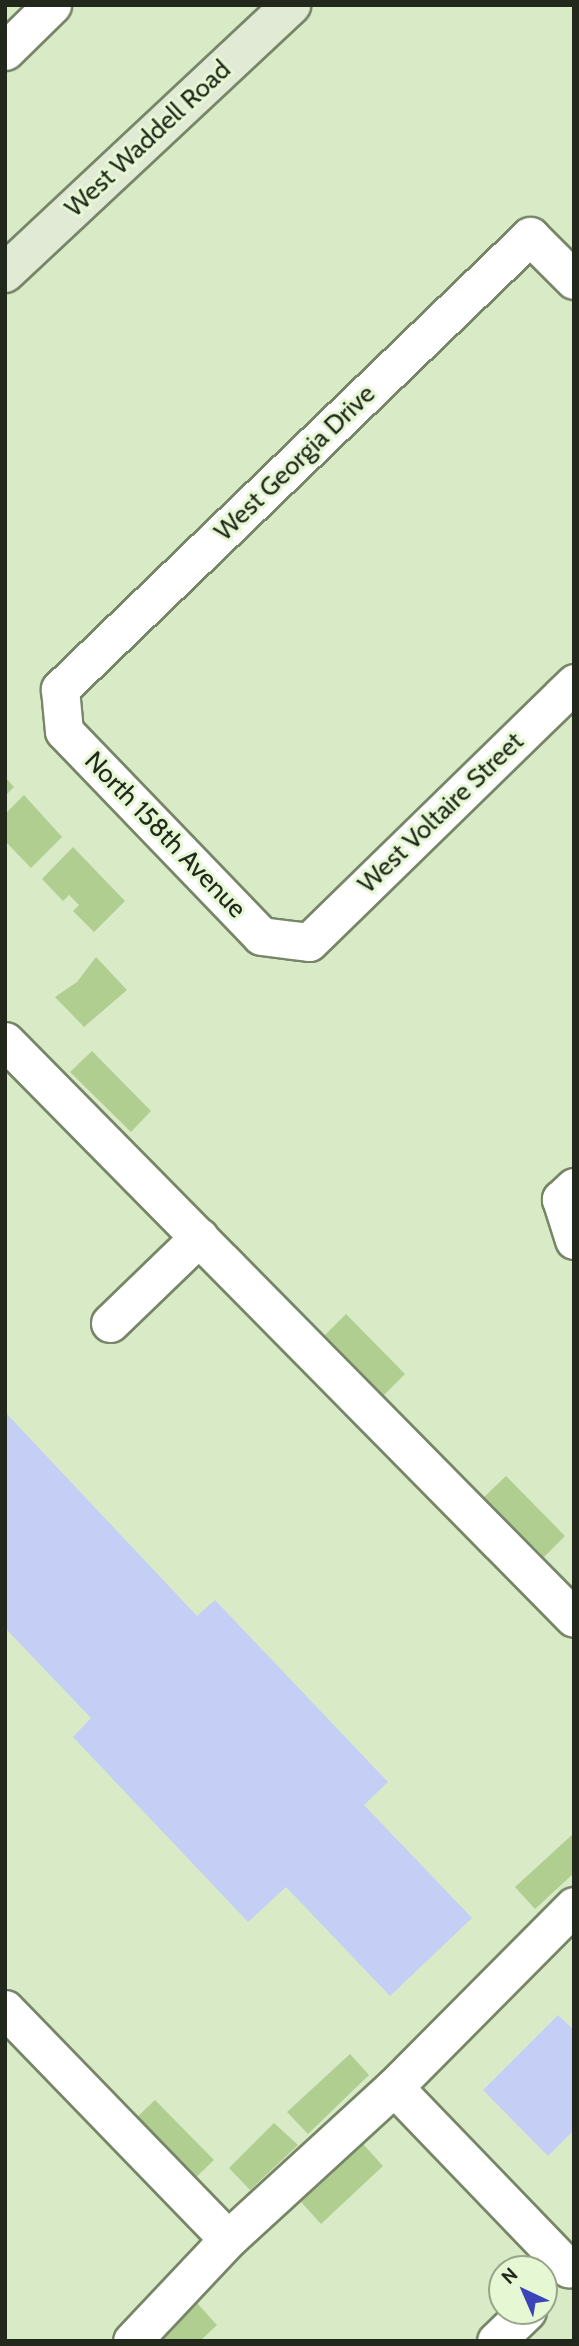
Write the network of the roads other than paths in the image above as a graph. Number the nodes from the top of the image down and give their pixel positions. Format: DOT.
graph roads {
  1 [pos="52,5"];
  2 [pos="291,5"];
  3 [pos="5,51"];
  4 [pos="5,273"];
  5 [pos="574,280"];
  6 [pos="574,683"];
  7 [pos="60,689"];
  8 [pos="309,943"];
  9 [pos="5,1041"];
  10 [pos="568,1193"];
  11 [pos="199,1237"];
  12 [pos="574,1240"];
  13 [pos="110,1323"];
  14 [pos="574,1618"];
  15 [pos="574,1906"];
  16 [pos="5,2009"];
  17 [pos="394,2087"];
  18 [pos="228,2239"];
  19 [pos="562,2276"];
  20 [pos="513,2325"];
  21 [pos="132,2341"];
  22 [pos="496,2341"];
  1 -- 3 [label="street"];
  2 -- 4 [label="main road, West Waddell Road"];
  5 -- 7 [label="street, West Georgia Drive"];
  6 -- 8 [label="street, West Voltaire Street"];
  7 -- 8 [label="street, North 158th Avenue"];
  9 -- 11 [label="street"];
  10 -- 12 [label="street"];
  11 -- 13 [label="street"];
  11 -- 14 [label="street"];
  15 -- 17 [label="street"];
  16 -- 18 [label="street"];
  17 -- 18 [label="street"];
  17 -- 19 [label="street"];
  18 -- 21 [label="street"];
  20 -- 22 [label="street"];
}
